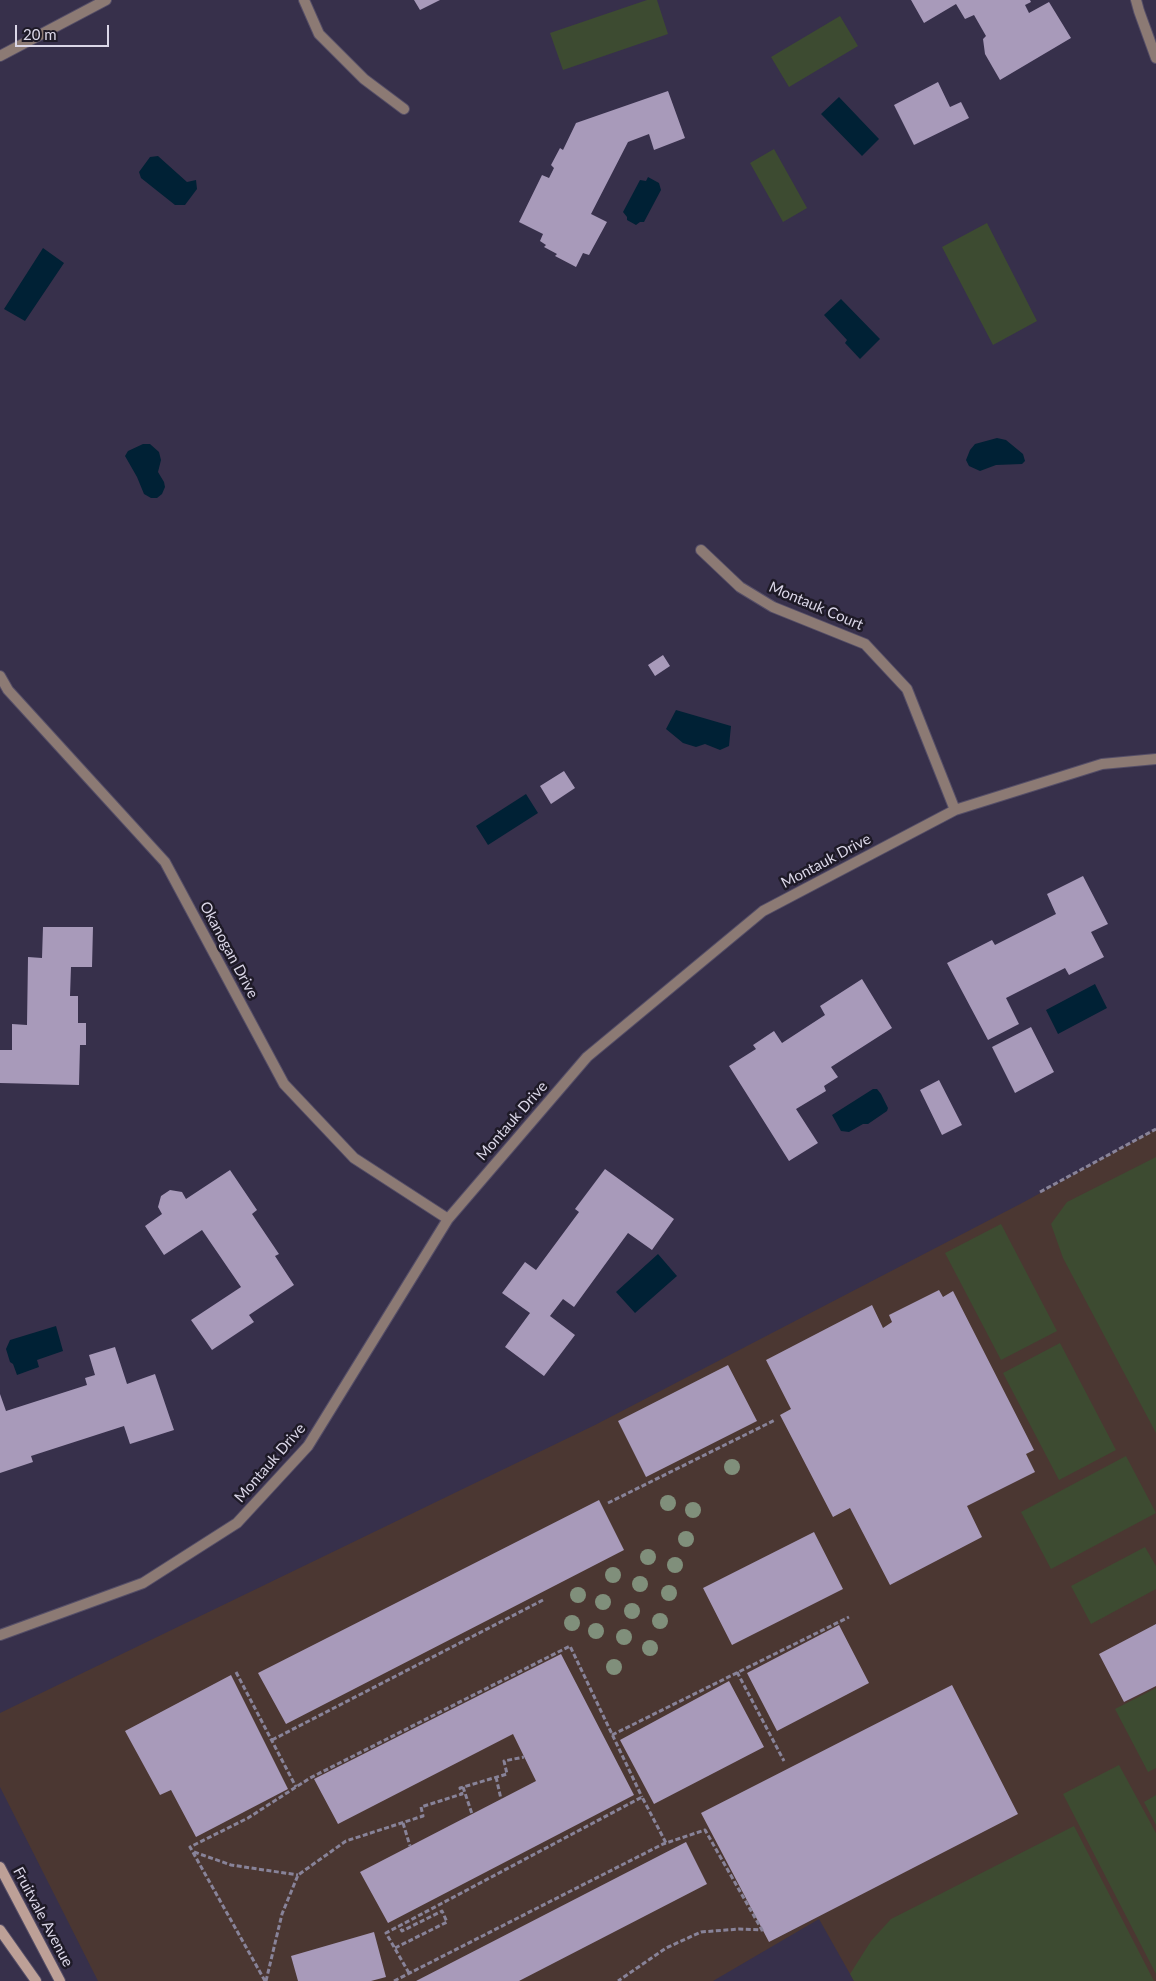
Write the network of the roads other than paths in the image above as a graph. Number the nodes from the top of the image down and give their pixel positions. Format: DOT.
graph roads {
  1 [pos="106,0"];
  2 [pos="304,0"];
  3 [pos="1136,0"];
  4 [pos="0,56"];
  5 [pos="1156,58"];
  6 [pos="404,109"];
  7 [pos="701,550"];
  8 [pos="0,676"];
  9 [pos="1156,759"];
  10 [pos="955,810"];
  11 [pos="448,1219"];
  12 [pos="0,1635"];
  13 [pos="0,1867"];
  14 [pos="0,1930"];
  15 [pos="36,1981"];
  16 [pos="60,1981"];
  1 -- 4 [label="street"];
  2 -- 6 [label="street"];
  3 -- 5 [label="street"];
  7 -- 10 [label="street, Montauk Court"];
  8 -- 11 [label="street, Okanogan Drive"];
  9 -- 10 [label="street, Montauk Drive"];
  10 -- 11 [label="street, Montauk Drive"];
  11 -- 12 [label="street, Montauk Drive"];
  13 -- 16 [label="main road, Fruitvale Avenue"];
  14 -- 15 [label="main road"];
}
